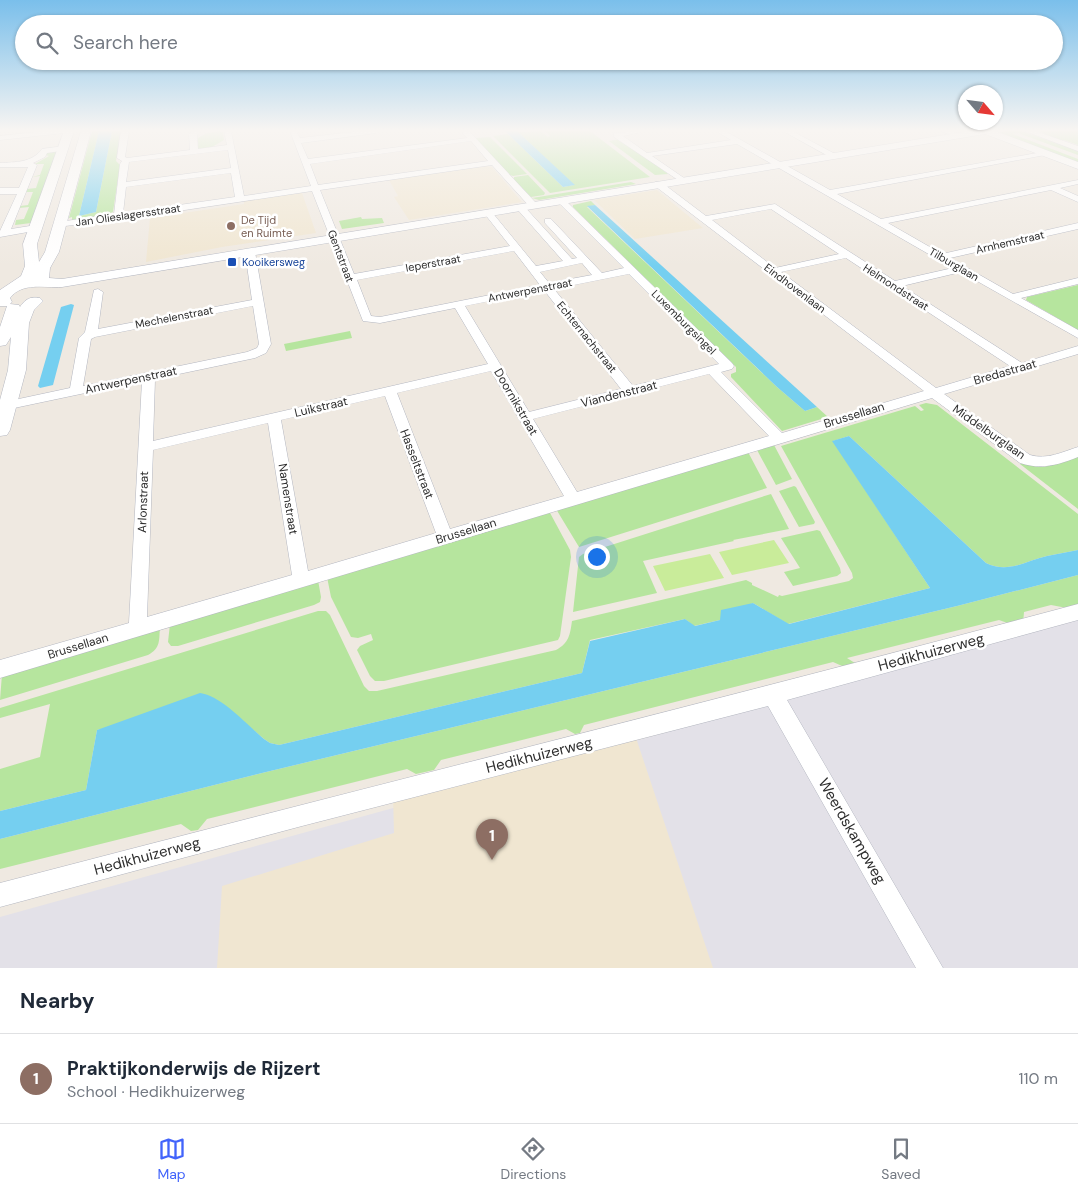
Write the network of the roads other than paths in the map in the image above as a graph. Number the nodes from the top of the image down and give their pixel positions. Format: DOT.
graph roads {
  1 [pos="28,176"];
  2 [pos="54,176"];
  3 [pos="73,176"];
  4 [pos="123,176"];
  5 [pos="188,176"];
  6 [pos="236,176"];
  7 [pos="309,176"];
  8 [pos="396,176"];
  9 [pos="504,176"];
  10 [pos="676,176"];
  11 [pos="706,176"];
  12 [pos="800,176"];
  13 [pos="920,176"];
  14 [pos="681,180"];
  15 [pos="1078,182"];
  16 [pos="658,184"];
  17 [pos="122,185"];
  18 [pos="314,188"];
  19 [pos="1051,188"];
  20 [pos="0,191"];
  21 [pos="22,191"];
  22 [pos="830,193"];
  23 [pos="240,199"];
  24 [pos="1078,199"];
  25 [pos="560,200"];
  26 [pos="526,206"];
  27 [pos="488,213"];
  28 [pos="118,217"];
  29 [pos="562,218"];
  30 [pos="704,219"];
  31 [pos="10,221"];
  32 [pos="0,222"];
  33 [pos="880,222"];
  34 [pos="534,223"];
  35 [pos="59,225"];
  36 [pos="1078,226"];
  37 [pos="36,228"];
  38 [pos="3,233"];
  39 [pos="334,238"];
  40 [pos="516,248"];
  41 [pos="250,252"];
  42 [pos="848,255"];
  43 [pos="942,257"];
  44 [pos="584,260"];
  45 [pos="570,263"];
  46 [pos="962,269"];
  47 [pos="534,270"];
  48 [pos="631,270"];
  49 [pos="773,271"];
  50 [pos="599,276"];
  51 [pos="350,278"];
  52 [pos="1078,280"];
  53 [pos="893,285"];
  54 [pos="547,287"];
  55 [pos="44,290"];
  56 [pos="98,292"];
  57 [pos="7,296"];
  58 [pos="1012,298"];
  59 [pos="258,302"];
  60 [pos="459,305"];
  61 [pos="370,320"];
  62 [pos="91,334"];
  63 [pos="1078,335"];
  64 [pos="0,340"];
  65 [pos="1078,350"];
  66 [pos="495,366"];
  67 [pos="1020,368"];
  68 [pos="712,370"];
  69 [pos="149,376"];
  70 [pos="76,391"];
  71 [pos="390,391"];
  72 [pos="630,391"];
  73 [pos="933,392"];
  74 [pos="4,406"];
  75 [pos="274,418"];
  76 [pos="525,418"];
  77 [pos="0,430"];
  78 [pos="779,438"];
  79 [pos="146,447"];
  80 [pos="1078,452"];
  81 [pos="573,499"];
  82 [pos="445,537"];
  83 [pos="301,580"];
  84 [pos="1078,612"];
  85 [pos="138,628"];
  86 [pos="0,670"];
  87 [pos="773,695"];
  88 [pos="0,895"];
  89 [pos="930,968"];
  1 -- 21 [label="street"];
  2 -- 37 [label="street"];
  3 -- 35 [label="street"];
  4 -- 17 [label="street"];
  5 -- 17 [label="street"];
  6 -- 23 [label="street"];
  7 -- 18 [label="street, Gentstraat"];
  8 -- 18 [label="street, Jan Olieslagersstraat"];
  9 -- 26 [label="street"];
  10 -- 14 [label="street"];
  11 -- 14 [label="street"];
  12 -- 22 [label="street, Tilburglaan"];
  13 -- 22 [label="street"];
  14 -- 16 [label="street"];
  15 -- 19 [label="street"];
  16 -- 25 [label="street"];
  16 -- 30 [label="street, Eindhovenlaan"];
  17 -- 28 [label="street"];
  18 -- 23 [label="street, Jan Olieslagersstraat"];
  18 -- 39 [label="street, Gentstraat"];
  19 -- 24 [label="street"];
  19 -- 33 [label="street"];
  20 -- 21 [label="street"];
  21 -- 31 [label="street"];
  22 -- 33 [label="street, Tilburglaan"];
  23 -- 28 [label="street, Jan Olieslagersstraat"];
  25 -- 26 [label="street"];
  25 -- 29 [label="street, Luxemburgsingel"];
  26 -- 27 [label="street"];
  26 -- 34 [label="street"];
  27 -- 39 [label="street"];
  27 -- 40 [label="street, Echternachstraat"];
  28 -- 35 [label="street, Jan Olieslagersstraat"];
  29 -- 34 [label="street"];
  29 -- 44 [label="street"];
  29 -- 48 [label="street, Luxemburgsingel"];
  30 -- 42 [label="street, Helmondstraat"];
  30 -- 49 [label="street, Eindhovenlaan"];
  31 -- 32 [label="street"];
  31 -- 38 [label="street"];
  33 -- 43 [label="street, Tilburglaan"];
  34 -- 45 [label="street"];
  35 -- 37 [label="street"];
  35 -- 55 [label="street"];
  36 -- 43 [label="street, Arnhemstraat"];
  37 -- 38 [label="street"];
  37 -- 57 [label="street"];
  39 -- 41 [label="street"];
  39 -- 51 [label="street, Gentstraat"];
  40 -- 47 [label="street, Echternachstraat"];
  40 -- 51 [label="street, Ieperstraat"];
  41 -- 55 [label="street"];
  41 -- 59 [label="street"];
  42 -- 49 [label="street"];
  42 -- 53 [label="street, Helmondstraat"];
  43 -- 46 [label="street, Tilburglaan"];
  44 -- 45 [label="street"];
  44 -- 50 [label="street"];
  45 -- 47 [label="street"];
  46 -- 53 [label="street"];
  46 -- 58 [label="street, Tilburglaan"];
  47 -- 54 [label="street, Echternachstraat"];
  48 -- 50 [label="street, Antwerpenstraat"];
  48 -- 68 [label="street, Luxemburgsingel"];
  49 -- 73 [label="street, Eindhovenlaan"];
  50 -- 54 [label="street, Antwerpenstraat"];
  51 -- 61 [label="street, Gentstraat"];
  52 -- 58 [label="street"];
  53 -- 67 [label="street, Helmondstraat"];
  54 -- 60 [label="street, Antwerpenstraat"];
  54 -- 72 [label="street, Echternachstraat"];
  55 -- 57 [label="street"];
  55 -- 74 [label="street"];
  56 -- 62 [label="street"];
  57 -- 64 [label="street"];
  58 -- 63 [label="street, Tilburglaan"];
  59 -- 62 [label="street, Mechelenstraat"];
  59 -- 69 [label="street, Antwerpenstraat"];
  60 -- 61 [label="street, Antwerpenstraat"];
  60 -- 66 [label="street, Doornikstraat"];
  62 -- 70 [label="street"];
  65 -- 67 [label="street, Bredastraat"];
  66 -- 71 [label="street, Luikstraat"];
  66 -- 76 [label="street, Doornikstraat"];
  67 -- 73 [label="street, Bredastraat"];
  68 -- 72 [label="street, Viandenstraat"];
  68 -- 78 [label="street, Luxemburgsingel"];
  69 -- 70 [label="street, Antwerpenstraat"];
  69 -- 79 [label="street, Arlonstraat"];
  70 -- 74 [label="street, Antwerpenstraat"];
  71 -- 75 [label="street, Luikstraat"];
  71 -- 82 [label="street, Hasseltstraat"];
  72 -- 76 [label="street, Viandenstraat"];
  73 -- 78 [label="street, Brussellaan"];
  73 -- 80 [label="street, Middelburglaan"];
  74 -- 77 [label="street"];
  75 -- 79 [label="street, Luikstraat"];
  75 -- 83 [label="street, Namenstraat"];
  76 -- 81 [label="street, Doornikstraat"];
  78 -- 81 [label="street, Brussellaan"];
  79 -- 85 [label="street, Arlonstraat"];
  81 -- 82 [label="street, Brussellaan"];
  82 -- 83 [label="street, Brussellaan"];
  83 -- 85 [label="street, Brussellaan"];
  84 -- 87 [label="street, Hedikhuizerweg"];
  85 -- 86 [label="street, Brussellaan"];
  87 -- 88 [label="street, Hedikhuizerweg"];
  87 -- 89 [label="street, Weerdskampweg"];
}
